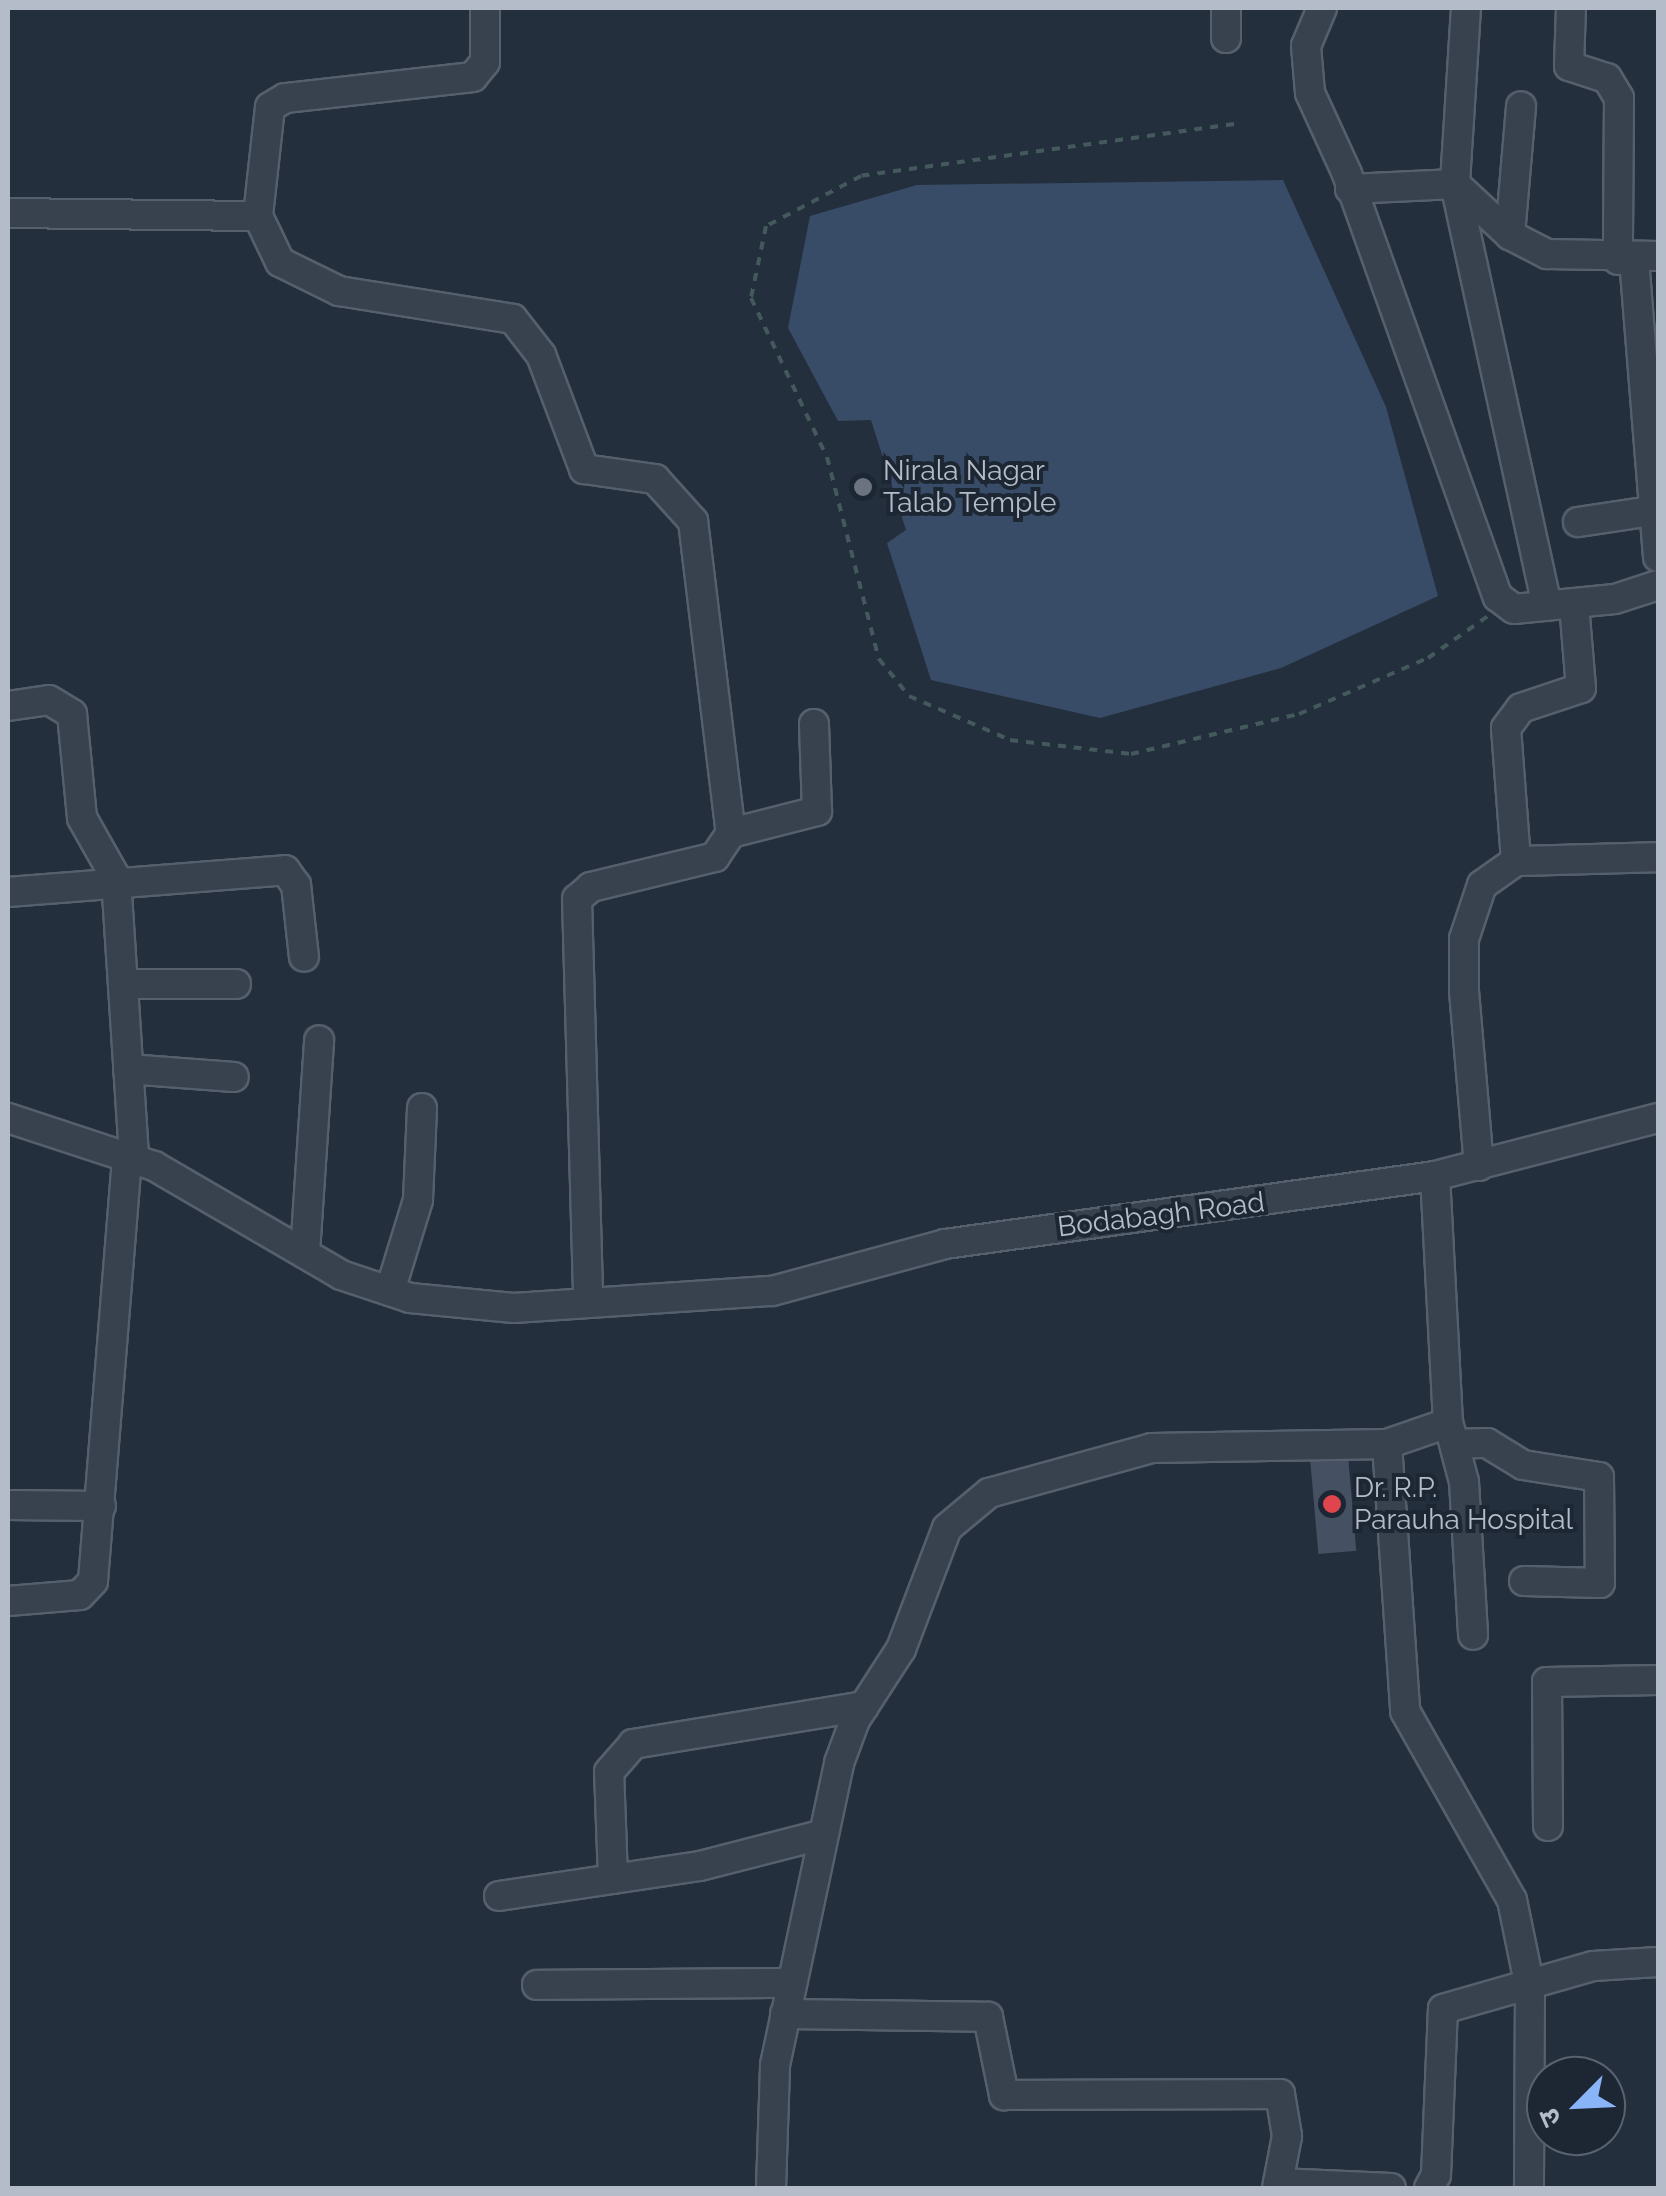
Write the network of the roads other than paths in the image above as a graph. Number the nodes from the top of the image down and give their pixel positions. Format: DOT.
graph roads {
  1 [pos="485,8"];
  2 [pos="1226,8"];
  3 [pos="1322,8"];
  4 [pos="1466,8"];
  5 [pos="1571,8"];
  6 [pos="1226,38"];
  7 [pos="1522,106"];
  8 [pos="1456,184"];
  9 [pos="1350,188"];
  10 [pos="8,213"];
  11 [pos="258,216"];
  12 [pos="1510,235"];
  13 [pos="1637,258"];
  14 [pos="1655,510"];
  15 [pos="1578,522"];
  16 [pos="1658,556"];
  17 [pos="1658,585"];
  18 [pos="1561,604"];
  19 [pos="8,706"];
  20 [pos="814,724"];
  21 [pos="731,833"];
  22 [pos="1658,857"];
  23 [pos="1516,861"];
  24 [pos="116,878"];
  25 [pos="8,892"];
  26 [pos="304,957"];
  27 [pos="123,984"];
  28 [pos="236,984"];
  29 [pos="319,1040"];
  30 [pos="128,1068"];
  31 [pos="234,1077"];
  32 [pos="422,1108"];
  33 [pos="8,1118"];
  34 [pos="1658,1118"];
  35 [pos="130,1158"];
  36 [pos="1479,1166"];
  37 [pos="1436,1176"];
  38 [pos="305,1253"];
  39 [pos="390,1292"];
  40 [pos="594,1303"];
  41 [pos="1451,1433"];
  42 [pos="1388,1444"];
  43 [pos="8,1505"];
  44 [pos="100,1506"];
  45 [pos="1524,1581"];
  46 [pos="8,1600"];
  47 [pos="1473,1635"];
  48 [pos="1658,1680"];
  49 [pos="864,1706"];
  50 [pos="1548,1826"];
  51 [pos="821,1835"];
  52 [pos="613,1879"];
  53 [pos="499,1896"];
  54 [pos="1658,1962"];
  55 [pos="791,1982"];
  56 [pos="537,1985"];
  57 [pos="1530,1988"];
  58 [pos="785,2014"];
  59 [pos="1278,2186"];
  60 [pos="772,2188"];
  61 [pos="1390,2188"];
  62 [pos="1429,2188"];
  63 [pos="1529,2188"];
  1 -- 11 [label="street"];
  2 -- 6 [label="street"];
  3 -- 9 [label="street"];
  4 -- 8 [label="street"];
  5 -- 13 [label="street"];
  7 -- 12 [label="street"];
  8 -- 9 [label="street"];
  8 -- 12 [label="street"];
  8 -- 18 [label="street"];
  9 -- 18 [label="street"];
  10 -- 11 [label="street"];
  11 -- 21 [label="street"];
  12 -- 13 [label="street"];
  13 -- 14 [label="street"];
  14 -- 15 [label="street"];
  14 -- 16 [label="street"];
  17 -- 18 [label="street"];
  18 -- 23 [label="street"];
  19 -- 24 [label="street"];
  20 -- 21 [label="street"];
  21 -- 40 [label="street"];
  22 -- 23 [label="street"];
  23 -- 36 [label="street"];
  24 -- 25 [label="street"];
  24 -- 26 [label="street"];
  24 -- 27 [label="street"];
  27 -- 28 [label="street"];
  27 -- 30 [label="street"];
  29 -- 38 [label="street"];
  30 -- 31 [label="street"];
  30 -- 35 [label="street"];
  32 -- 39 [label="street"];
  33 -- 35 [label="street, Bodabagh Road"];
  34 -- 36 [label="street, Bodabagh Road"];
  35 -- 38 [label="street, Bodabagh Road"];
  35 -- 44 [label="street"];
  36 -- 37 [label="street, Bodabagh Road"];
  37 -- 40 [label="street, Bodabagh Road"];
  37 -- 41 [label="street"];
  38 -- 39 [label="street, Bodabagh Road"];
  39 -- 40 [label="street, Bodabagh Road"];
  41 -- 42 [label="street"];
  41 -- 45 [label="street"];
  41 -- 47 [label="street"];
  42 -- 49 [label="street"];
  42 -- 57 [label="street"];
  43 -- 44 [label="street"];
  44 -- 46 [label="street"];
  48 -- 50 [label="street"];
  49 -- 51 [label="street"];
  49 -- 52 [label="street"];
  51 -- 52 [label="street"];
  51 -- 55 [label="street"];
  52 -- 53 [label="street"];
  54 -- 57 [label="street"];
  55 -- 56 [label="street"];
  55 -- 58 [label="street"];
  57 -- 62 [label="street"];
  57 -- 63 [label="street"];
  58 -- 59 [label="street"];
  58 -- 60 [label="street"];
  59 -- 61 [label="street"];
}
